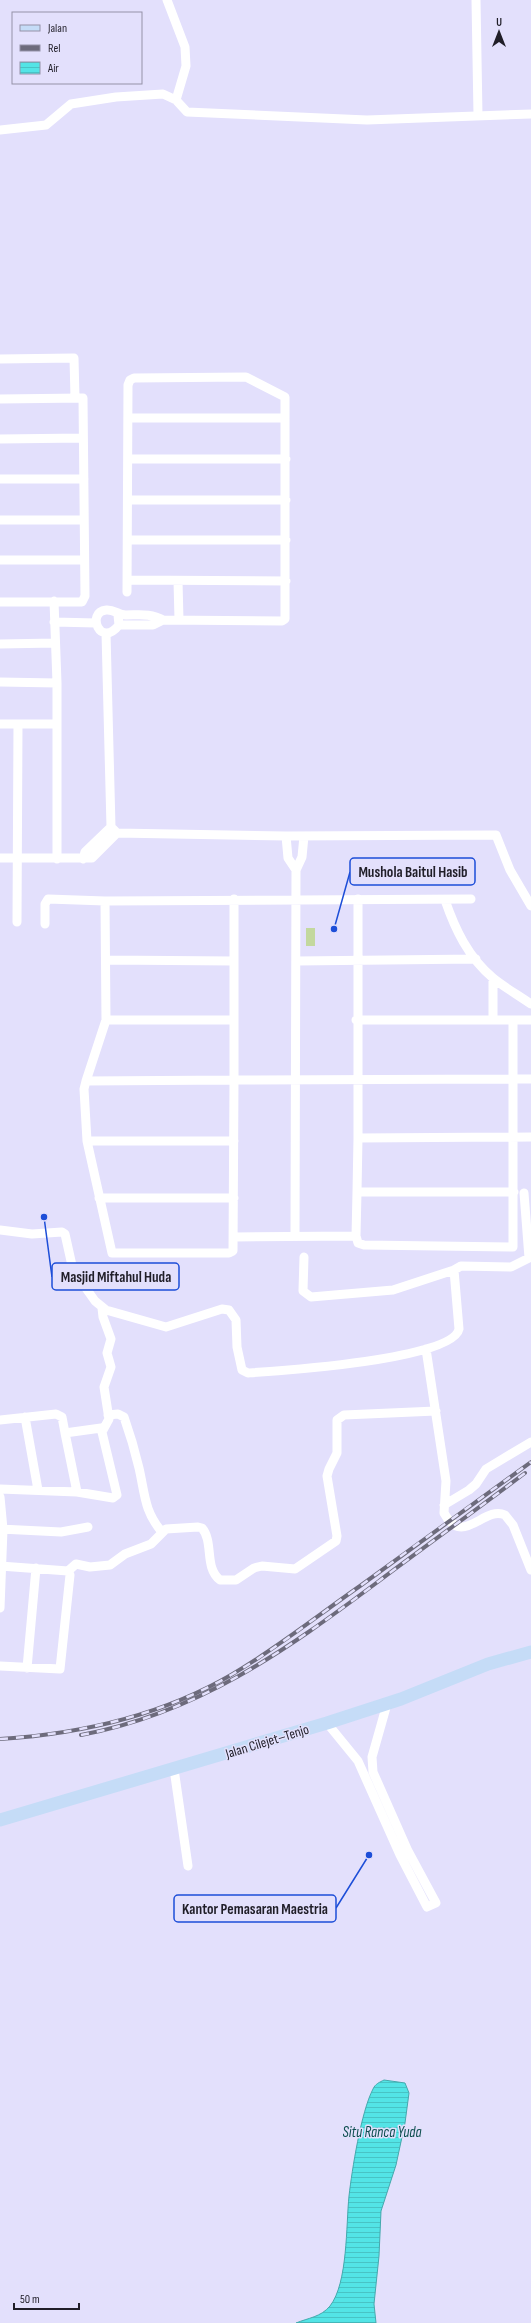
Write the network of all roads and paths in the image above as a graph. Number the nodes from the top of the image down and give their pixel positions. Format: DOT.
graph roads {
  1 [pos="167,0"];
  2 [pos="476,0"];
  3 [pos="176,100"];
  4 [pos="531,114"];
  5 [pos="478,115"];
  6 [pos="0,130"];
  7 [pos="0,358"];
  8 [pos="75,398"];
  9 [pos="0,399"];
  10 [pos="128,418"];
  11 [pos="285,418"];
  12 [pos="83,438"];
  13 [pos="0,439"];
  14 [pos="128,459"];
  15 [pos="286,459"];
  16 [pos="0,479"];
  17 [pos="84,479"];
  18 [pos="128,500"];
  19 [pos="286,500"];
  20 [pos="0,520"];
  21 [pos="84,520"];
  22 [pos="128,540"];
  23 [pos="286,540"];
  24 [pos="0,560"];
  25 [pos="84,560"];
  26 [pos="128,580"];
  27 [pos="178,581"];
  28 [pos="286,581"];
  29 [pos="127,592"];
  30 [pos="54,601"];
  31 [pos="0,602"];
  32 [pos="118,615"];
  33 [pos="163,620"];
  34 [pos="179,620"];
  35 [pos="54,622"];
  36 [pos="96,623"];
  37 [pos="119,625"];
  38 [pos="106,633"];
  39 [pos="54,643"];
  40 [pos="0,644"];
  41 [pos="0,682"];
  42 [pos="57,683"];
  43 [pos="0,724"];
  44 [pos="18,724"];
  45 [pos="57,724"];
  46 [pos="114,830"];
  47 [pos="286,836"];
  48 [pos="304,836"];
  49 [pos="0,858"];
  50 [pos="18,858"];
  51 [pos="57,859"];
  52 [pos="296,870"];
  53 [pos="234,899"];
  54 [pos="358,899"];
  55 [pos="471,899"];
  56 [pos="106,900"];
  57 [pos="296,900"];
  58 [pos="445,900"];
  59 [pos="531,906"];
  60 [pos="17,922"];
  61 [pos="45,924"];
  62 [pos="476,959"];
  63 [pos="106,960"];
  64 [pos="234,961"];
  65 [pos="297,961"];
  66 [pos="358,961"];
  67 [pos="493,978"];
  68 [pos="531,1004"];
  69 [pos="493,1019"];
  70 [pos="106,1020"];
  71 [pos="233,1020"];
  72 [pos="356,1020"];
  73 [pos="513,1020"];
  74 [pos="531,1020"];
  75 [pos="513,1078"];
  76 [pos="531,1078"];
  77 [pos="234,1080"];
  78 [pos="296,1080"];
  79 [pos="356,1080"];
  80 [pos="86,1081"];
  81 [pos="531,1137"];
  82 [pos="358,1138"];
  83 [pos="514,1138"];
  84 [pos="87,1141"];
  85 [pos="234,1141"];
  86 [pos="357,1192"];
  87 [pos="514,1192"];
  88 [pos="524,1193"];
  89 [pos="99,1198"];
  90 [pos="234,1198"];
  91 [pos="0,1230"];
  92 [pos="295,1236"];
  93 [pos="356,1236"];
  94 [pos="234,1237"];
  95 [pos="304,1257"];
  96 [pos="454,1270"];
  97 [pos="102,1308"];
  98 [pos="426,1349"];
  99 [pos="436,1411"];
  100 [pos="108,1416"];
  101 [pos="25,1417"];
  102 [pos="0,1420"];
  103 [pos="103,1430"];
  104 [pos="65,1433"];
  105 [pos="531,1442"];
  106 [pos="0,1488"];
  107 [pos="38,1490"];
  108 [pos="77,1492"];
  109 [pos="0,1497"];
  110 [pos="444,1505"];
  111 [pos="88,1527"];
  112 [pos="2,1529"];
  113 [pos="162,1532"];
  114 [pos="1,1566"];
  115 [pos="36,1568"];
  116 [pos="531,1570"];
  117 [pos="68,1571"];
  118 [pos="1,1596"];
  119 [pos="0,1608"];
  120 [pos="531,1652"];
  121 [pos="0,1666"];
  122 [pos="27,1668"];
  123 [pos="386,1704"];
  124 [pos="327,1723"];
  125 [pos="372,1757"];
  126 [pos="358,1761"];
  127 [pos="174,1769"];
  128 [pos="0,1820"];
  129 [pos="188,1866"];
  130 [pos="416,1875"];
  131 [pos="431,1905"];
  1 -- 3 [label="street"];
  2 -- 5 [label="street"];
  3 -- 5 [label="street"];
  3 -- 6 [label="street"];
  4 -- 5 [label="street"];
  7 -- 8 [label="street"];
  8 -- 9 [label="street"];
  8 -- 12 [label="street"];
  10 -- 11 [label="street"];
  10 -- 11 [label="street"];
  10 -- 14 [label="street"];
  11 -- 15 [label="street"];
  12 -- 13 [label="street"];
  12 -- 17 [label="street"];
  14 -- 15 [label="street"];
  14 -- 18 [label="street"];
  15 -- 19 [label="street"];
  16 -- 17 [label="street"];
  17 -- 21 [label="street"];
  18 -- 19 [label="street"];
  18 -- 22 [label="street"];
  19 -- 23 [label="street"];
  20 -- 21 [label="street"];
  21 -- 25 [label="street"];
  22 -- 23 [label="street"];
  22 -- 26 [label="street"];
  23 -- 28 [label="street"];
  24 -- 25 [label="street"];
  25 -- 30 [label="street"];
  26 -- 27 [label="street"];
  26 -- 29 [label="street"];
  27 -- 28 [label="street"];
  27 -- 34 [label="street"];
  28 -- 34 [label="street"];
  30 -- 31 [label="street"];
  30 -- 35 [label="street"];
  32 -- 33 [label="street"];
  32 -- 36 [label="street"];
  32 -- 37 [label="street"];
  33 -- 34 [label="street"];
  33 -- 37 [label="street"];
  35 -- 36 [label="street"];
  35 -- 39 [label="street"];
  36 -- 38 [label="street"];
  37 -- 38 [label="street"];
  38 -- 46 [label="street"];
  39 -- 40 [label="street"];
  39 -- 42 [label="street"];
  41 -- 42 [label="street"];
  42 -- 45 [label="street"];
  43 -- 44 [label="street"];
  44 -- 45 [label="street"];
  44 -- 50 [label="street"];
  45 -- 51 [label="street"];
  46 -- 47 [label="street"];
  46 -- 51 [label="street"];
  47 -- 48 [label="street"];
  47 -- 52 [label="street"];
  48 -- 52 [label="street"];
  48 -- 59 [label="street"];
  49 -- 50 [label="street"];
  50 -- 51 [label="street"];
  50 -- 60 [label="street"];
  52 -- 57 [label="street"];
  53 -- 56 [label="street"];
  53 -- 57 [label="street"];
  53 -- 64 [label="street"];
  54 -- 57 [label="street"];
  54 -- 58 [label="street"];
  54 -- 66 [label="street"];
  55 -- 58 [label="street"];
  56 -- 61 [label="street"];
  56 -- 63 [label="street"];
  57 -- 65 [label="street"];
  58 -- 62 [label="street"];
  62 -- 66 [label="street"];
  62 -- 67 [label="street"];
  63 -- 64 [label="street"];
  63 -- 70 [label="street"];
  64 -- 71 [label="street"];
  65 -- 66 [label="street"];
  65 -- 78 [label="street"];
  66 -- 72 [label="street"];
  67 -- 68 [label="street"];
  67 -- 69 [label="street"];
  69 -- 72 [label="street"];
  69 -- 73 [label="street"];
  70 -- 71 [label="street"];
  70 -- 80 [label="street"];
  71 -- 77 [label="street"];
  72 -- 79 [label="street"];
  73 -- 74 [label="street"];
  73 -- 75 [label="street"];
  75 -- 76 [label="street"];
  75 -- 79 [label="street"];
  75 -- 83 [label="street"];
  77 -- 78 [label="street"];
  77 -- 80 [label="street"];
  77 -- 85 [label="street"];
  78 -- 79 [label="street"];
  78 -- 92 [label="street"];
  79 -- 82 [label="street"];
  80 -- 84 [label="street"];
  81 -- 83 [label="street"];
  82 -- 83 [label="street"];
  82 -- 86 [label="street"];
  83 -- 87 [label="street"];
  84 -- 85 [label="street"];
  84 -- 89 [label="street"];
  85 -- 90 [label="street"];
  86 -- 87 [label="street"];
  86 -- 93 [label="street"];
  87 -- 93 [label="street"];
  88 -- 96 [label="street"];
  89 -- 90 [label="street"];
  89 -- 94 [label="street"];
  90 -- 94 [label="street"];
  91 -- 97 [label="street"];
  92 -- 93 [label="street"];
  92 -- 94 [label="street"];
  95 -- 96 [label="street"];
  96 -- 98 [label="street"];
  97 -- 98 [label="street"];
  97 -- 100 [label="street"];
  98 -- 99 [label="street"];
  99 -- 110 [label="street"];
  99 -- 113 [label="street"];
  100 -- 103 [label="street"];
  100 -- 113 [label="street"];
  101 -- 102 [label="street"];
  101 -- 104 [label="street"];
  101 -- 107 [label="street"];
  103 -- 104 [label="street"];
  103 -- 108 [label="street"];
  104 -- 108 [label="street"];
  105 -- 110 [label="street"];
  106 -- 107 [label="street"];
  107 -- 108 [label="street"];
  109 -- 112 [label="street"];
  110 -- 116 [label="street"];
  111 -- 112 [label="street"];
  112 -- 114 [label="street"];
  113 -- 117 [label="street"];
  114 -- 115 [label="street"];
  114 -- 118 [label="street"];
  115 -- 117 [label="street"];
  115 -- 122 [label="street"];
  117 -- 122 [label="street"];
  118 -- 119 [label="street"];
  120 -- 123 [label="main road, Jalan Cilejet–Tenjo"];
  121 -- 122 [label="street"];
  123 -- 124 [label="main road, Jalan Cilejet–Tenjo"];
  123 -- 125 [label="street"];
  124 -- 126 [label="street"];
  124 -- 127 [label="main road, Jalan Cilejet–Tenjo"];
  125 -- 126 [label="street"];
  125 -- 130 [label="street"];
  126 -- 130 [label="street"];
  127 -- 128 [label="main road, Jalan Cilejet–Tenjo"];
  127 -- 129 [label="street"];
  130 -- 131 [label="street"];
}
